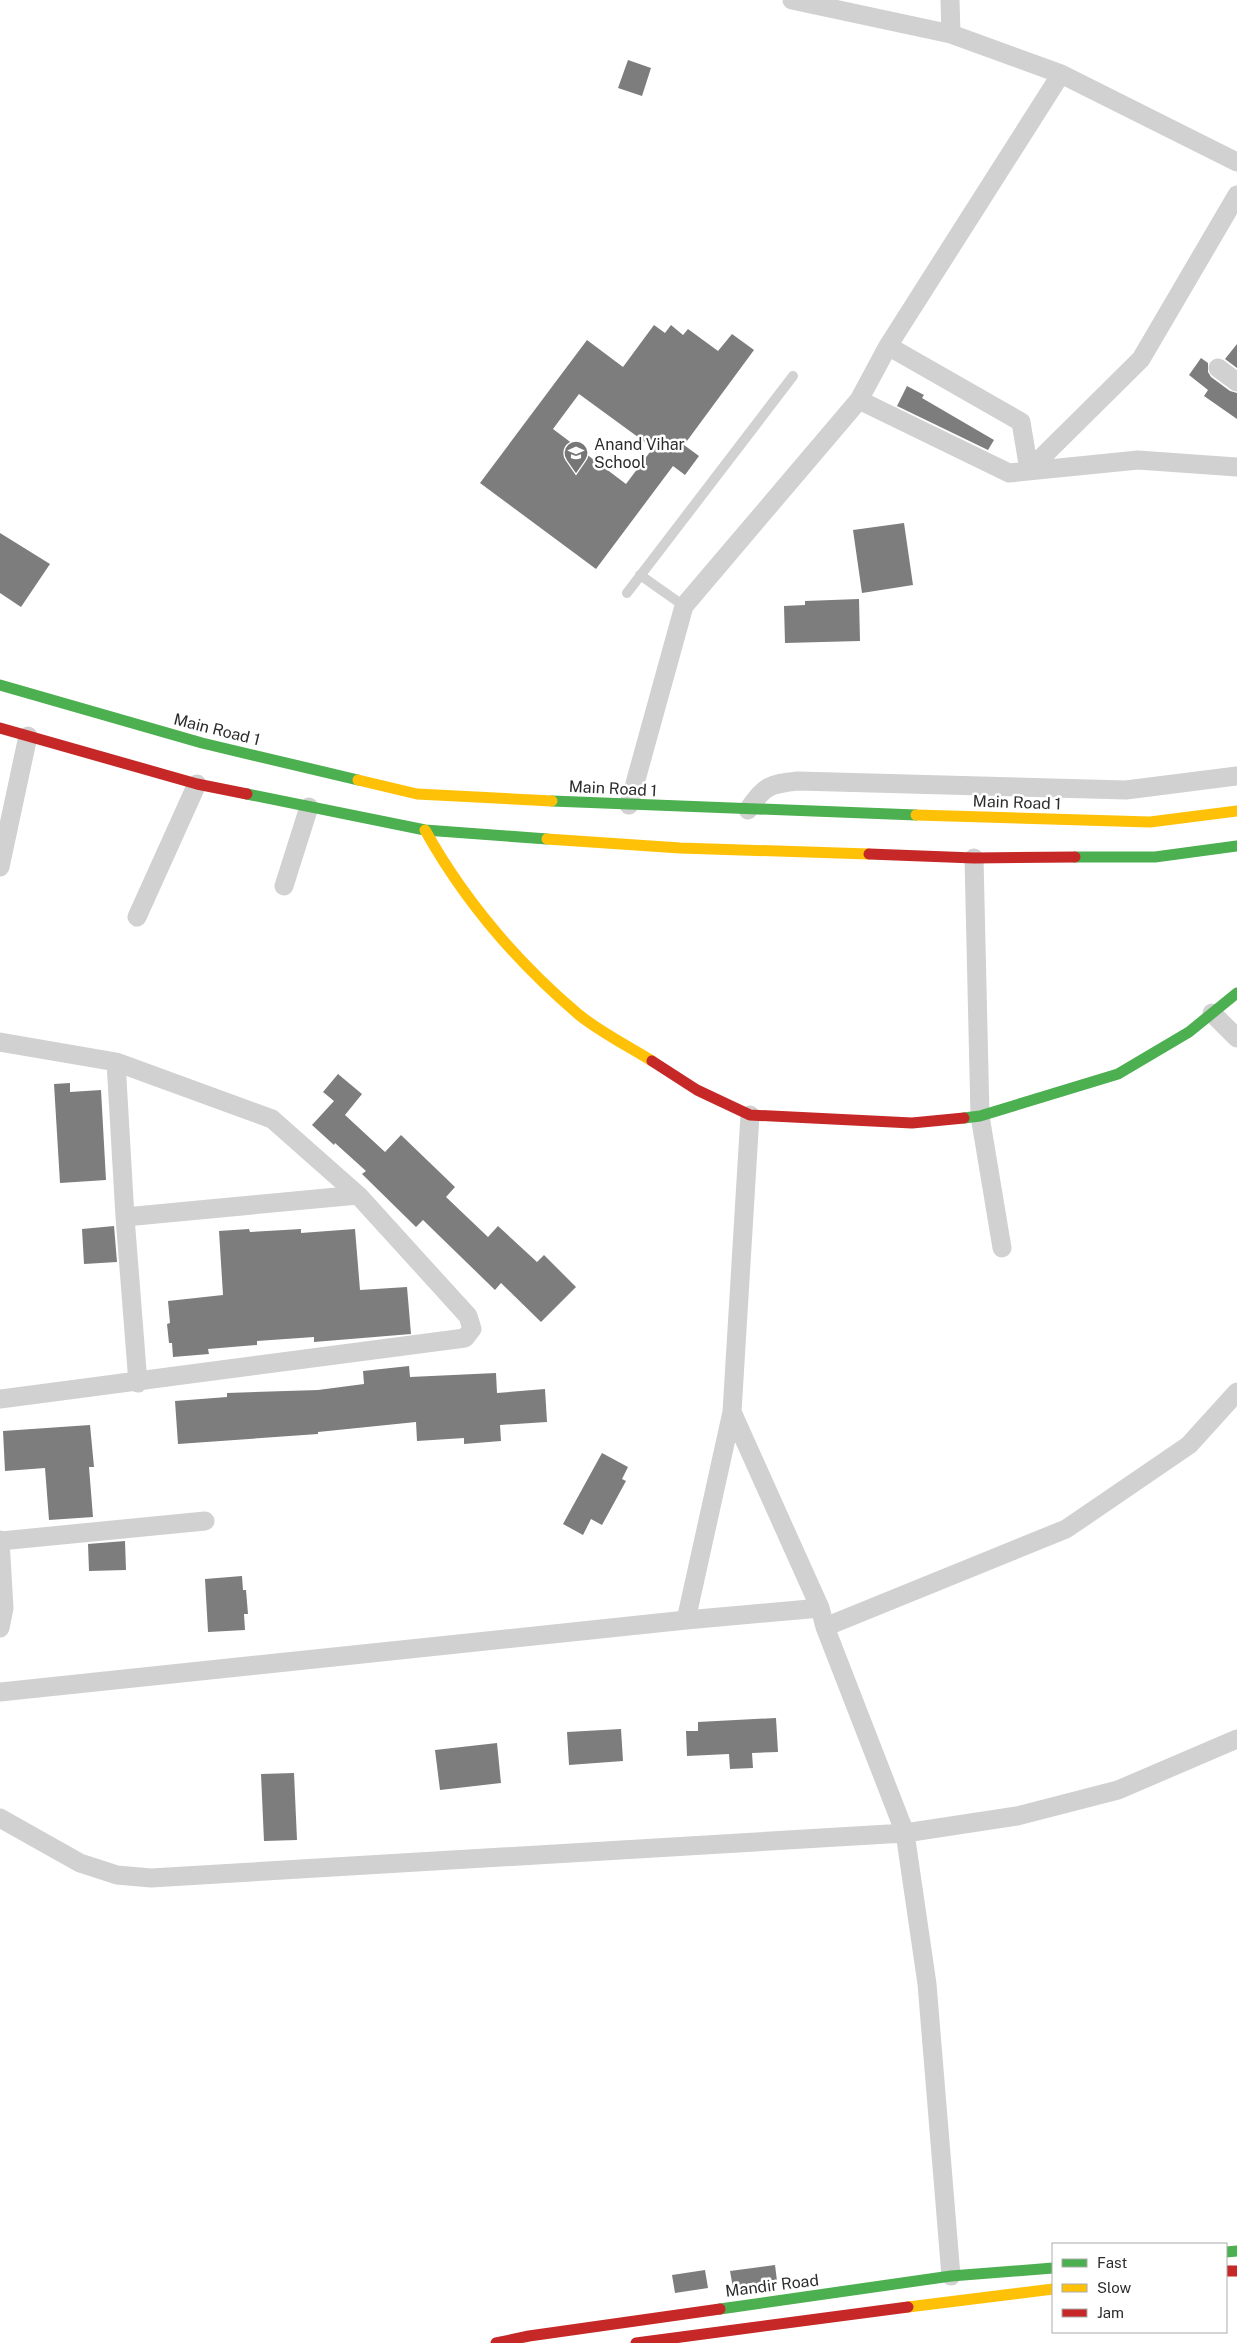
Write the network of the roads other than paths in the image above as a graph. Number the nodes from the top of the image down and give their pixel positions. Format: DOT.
graph roads {
  1 [pos="792,0"];
  2 [pos="950,0"];
  3 [pos="951,34"];
  4 [pos="1061,74"];
  5 [pos="1237,162"];
  6 [pos="1237,195"];
  7 [pos="888,346"];
  8 [pos="1218,368"];
  9 [pos="793,376"];
  10 [pos="1237,382"];
  11 [pos="859,400"];
  12 [pos="1237,467"];
  13 [pos="1030,470"];
  14 [pos="640,575"];
  15 [pos="627,593"];
  16 [pos="684,606"];
  17 [pos="0,685"];
  18 [pos="0,728"];
  19 [pos="28,736"];
  20 [pos="1237,776"];
  21 [pos="197,784"];
  22 [pos="629,805"];
  23 [pos="310,807"];
  24 [pos="748,810"];
  25 [pos="1237,811"];
  26 [pos="425,830"];
  27 [pos="1237,846"];
  28 [pos="974,858"];
  29 [pos="0,867"];
  30 [pos="284,886"];
  31 [pos="137,916"];
  32 [pos="1237,993"];
  33 [pos="1212,1013"];
  34 [pos="1237,1038"];
  35 [pos="0,1042"];
  36 [pos="116,1062"];
  37 [pos="750,1115"];
  38 [pos="980,1116"];
  39 [pos="358,1195"];
  40 [pos="125,1217"];
  41 [pos="1002,1248"];
  42 [pos="138,1383"];
  43 [pos="1237,1392"];
  44 [pos="0,1399"];
  45 [pos="732,1412"];
  46 [pos="205,1521"];
  47 [pos="0,1540"];
  48 [pos="820,1608"];
  49 [pos="686,1620"];
  50 [pos="824,1627"];
  51 [pos="0,1628"];
  52 [pos="0,1692"];
  53 [pos="1237,1739"];
  54 [pos="0,1818"];
  55 [pos="905,1833"];
  56 [pos="1052,2268"];
  57 [pos="952,2276"];
  58 [pos="1052,2290"];
  59 [pos="496,2343"];
  60 [pos="636,2343"];
  1 -- 3 [label="street"];
  2 -- 3 [label="street"];
  3 -- 4 [label="street"];
  4 -- 5 [label="street"];
  4 -- 7 [label="street"];
  6 -- 13 [label="street"];
  7 -- 11 [label="street"];
  7 -- 13 [label="street"];
  8 -- 10 [label="street"];
  9 -- 14 [label="lane"];
  11 -- 13 [label="street"];
  11 -- 16 [label="street"];
  12 -- 13 [label="street"];
  14 -- 15 [label="lane"];
  14 -- 16 [label="lane"];
  16 -- 22 [label="street"];
  17 -- 22 [label="main road, Main Road 1"];
  18 -- 19 [label="main road"];
  19 -- 21 [label="main road"];
  19 -- 29 [label="street"];
  20 -- 24 [label="street"];
  21 -- 23 [label="main road"];
  21 -- 31 [label="street"];
  22 -- 24 [label="main road, Main Road 1"];
  23 -- 26 [label="main road"];
  23 -- 30 [label="street"];
  24 -- 25 [label="main road, Main Road 1"];
  26 -- 28 [label="main road"];
  26 -- 37 [label="main road"];
  27 -- 28 [label="main road"];
  28 -- 38 [label="street"];
  32 -- 33 [label="main road"];
  33 -- 34 [label="street"];
  33 -- 38 [label="main road"];
  35 -- 36 [label="street"];
  36 -- 39 [label="street"];
  36 -- 40 [label="street"];
  37 -- 38 [label="main road"];
  37 -- 45 [label="street"];
  38 -- 41 [label="street"];
  39 -- 40 [label="street"];
  39 -- 42 [label="street"];
  40 -- 42 [label="street"];
  42 -- 44 [label="street"];
  43 -- 50 [label="street"];
  45 -- 48 [label="street"];
  45 -- 49 [label="street"];
  46 -- 47 [label="street"];
  47 -- 51 [label="street"];
  48 -- 49 [label="street"];
  48 -- 50 [label="street"];
  49 -- 52 [label="street"];
  50 -- 55 [label="street"];
  53 -- 55 [label="street"];
  54 -- 55 [label="street"];
  55 -- 57 [label="street"];
  56 -- 57 [label="main road, Mandir Road"];
  57 -- 59 [label="main road, Mandir Road"];
  58 -- 60 [label="main road"];
}
